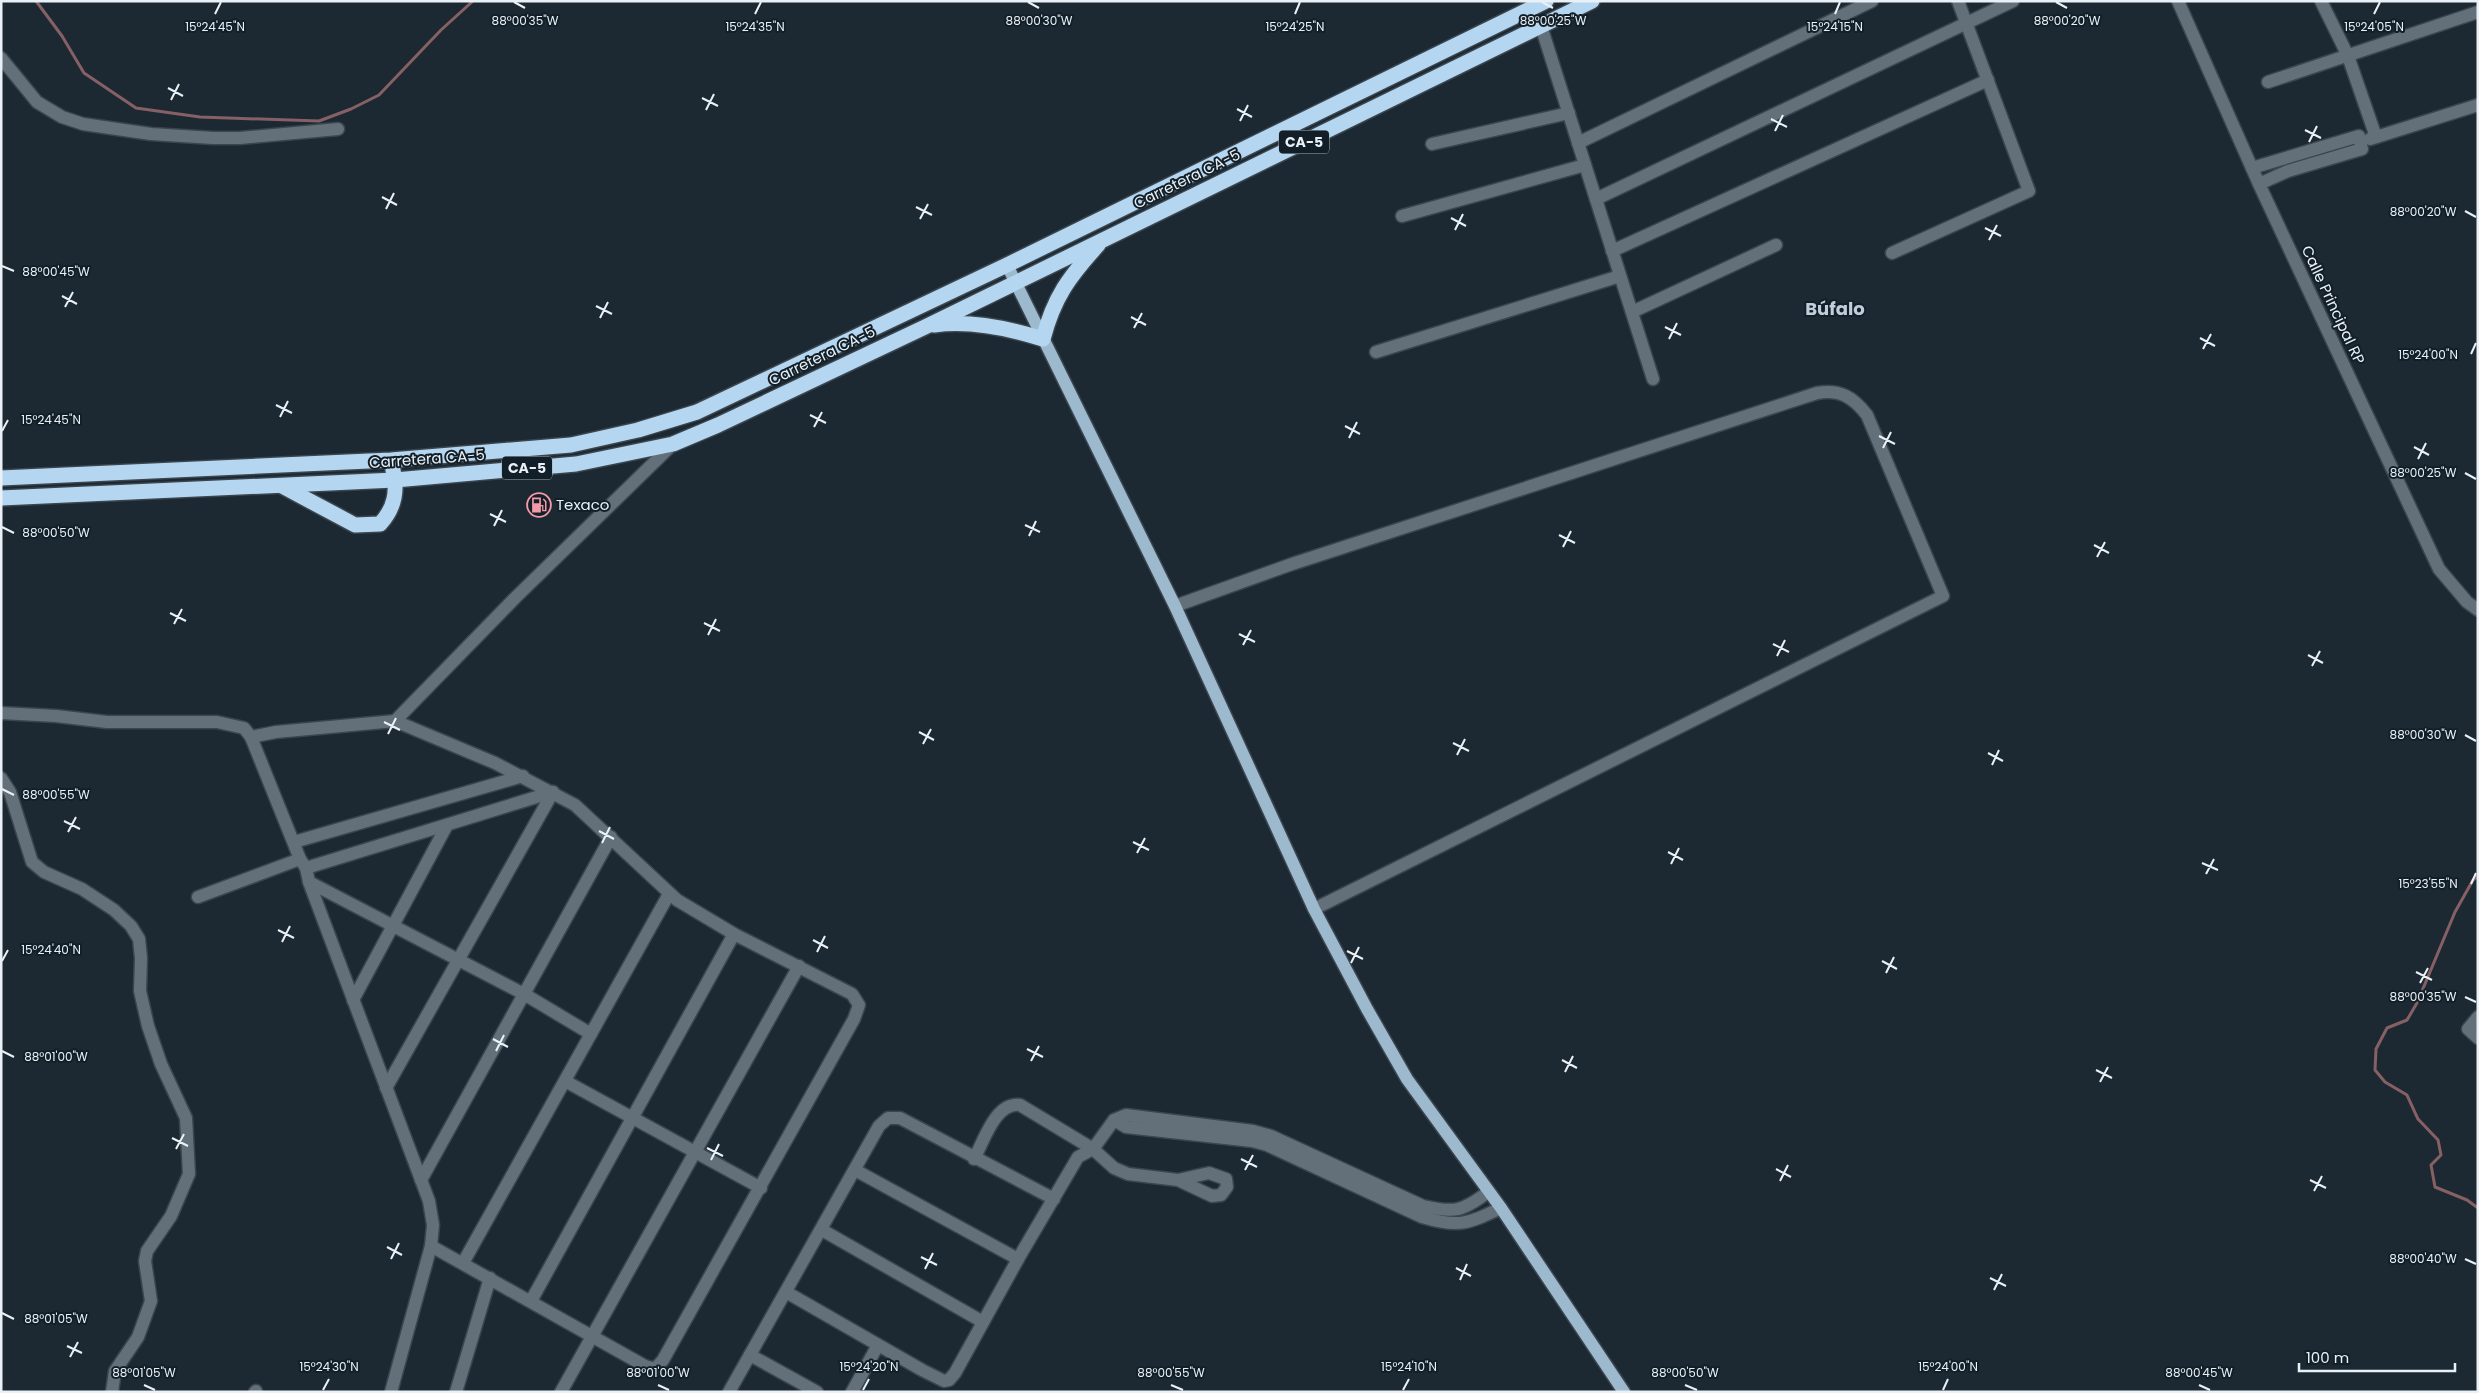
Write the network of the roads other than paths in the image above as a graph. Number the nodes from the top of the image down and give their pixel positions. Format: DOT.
graph roads {
  1 [pos="1546,1"];
  2 [pos="1592,1"];
  3 [pos="1872,1"];
  4 [pos="1958,1"];
  5 [pos="2013,1"];
  6 [pos="2178,1"];
  7 [pos="2321,1"];
  8 [pos="2478,12"];
  9 [pos="1966,23"];
  10 [pos="1541,26"];
  11 [pos="2348,56"];
  12 [pos="1,58"];
  13 [pos="1988,80"];
  14 [pos="2268,82"];
  15 [pos="2478,105"];
  16 [pos="1569,113"];
  17 [pos="338,129"];
  18 [pos="2376,137"];
  19 [pos="2360,142"];
  20 [pos="1578,143"];
  21 [pos="1432,144"];
  22 [pos="1585,165"];
  23 [pos="2252,168"];
  24 [pos="2259,184"];
  25 [pos="1596,199"];
  26 [pos="1402,216"];
  27 [pos="1102,240"];
  28 [pos="1776,245"];
  29 [pos="1612,251"];
  30 [pos="1892,253"];
  31 [pos="1007,265"];
  32 [pos="1620,276"];
  33 [pos="1015,282"];
  34 [pos="1632,312"];
  35 [pos="925,326"];
  36 [pos="1043,339"];
  37 [pos="1376,352"];
  38 [pos="1653,379"];
  39 [pos="672,444"];
  40 [pos="391,460"];
  41 [pos="1,478"];
  42 [pos="395,480"];
  43 [pos="281,485"];
  44 [pos="1,498"];
  45 [pos="1175,606"];
  46 [pos="2478,610"];
  47 [pos="1,713"];
  48 [pos="395,721"];
  49 [pos="251,737"];
  50 [pos="523,776"];
  51 [pos="1,778"];
  52 [pos="552,792"];
  53 [pos="446,827"];
  54 [pos="611,837"];
  55 [pos="294,842"];
  56 [pos="303,864"];
  57 [pos="309,882"];
  58 [pos="669,894"];
  59 [pos="198,897"];
  60 [pos="1314,910"];
  61 [pos="394,925"];
  62 [pos="734,934"];
  63 [pos="457,960"];
  64 [pos="799,966"];
  65 [pos="524,994"];
  66 [pos="353,1000"];
  67 [pos="2478,1017"];
  68 [pos="591,1034"];
  69 [pos="2478,1038"];
  70 [pos="565,1081"];
  71 [pos="386,1088"];
  72 [pos="633,1118"];
  73 [pos="1114,1120"];
  74 [pos="1093,1149"];
  75 [pos="696,1152"];
  76 [pos="974,1159"];
  77 [pos="855,1170"];
  78 [pos="421,1180"];
  79 [pos="1178,1180"];
  80 [pos="760,1188"];
  81 [pos="1488,1192"];
  82 [pos="1054,1199"];
  83 [pos="1501,1208"];
  84 [pos="822,1230"];
  85 [pos="431,1246"];
  86 [pos="1018,1259"];
  87 [pos="463,1263"];
  88 [pos="490,1278"];
  89 [pos="786,1292"];
  90 [pos="531,1301"];
  91 [pos="983,1322"];
  92 [pos="593,1336"];
  93 [pos="878,1345"];
  94 [pos="750,1355"];
  95 [pos="112,1392"];
  96 [pos="391,1392"];
  97 [pos="456,1392"];
  98 [pos="561,1392"];
  99 [pos="730,1392"];
  100 [pos="817,1392"];
  101 [pos="852,1392"];
  102 [pos="1624,1392"];
  1 -- 31 [label="highway, Carretera CA-5 / CA-5"];
  2 -- 10 [label="highway, Carretera CA-5 / CA-5"];
  3 -- 20 [label="street"];
  4 -- 9 [label="street"];
  5 -- 9 [label="street"];
  6 -- 23 [label="street, Calle Principal RP"];
  7 -- 11 [label="street"];
  8 -- 11 [label="street"];
  9 -- 13 [label="street"];
  9 -- 25 [label="street"];
  10 -- 16 [label="street"];
  10 -- 27 [label="highway, Carretera CA-5 / CA-5"];
  11 -- 14 [label="street"];
  11 -- 18 [label="street"];
  12 -- 17 [label="street"];
  13 -- 29 [label="street"];
  13 -- 30 [label="street"];
  15 -- 18 [label="street"];
  16 -- 20 [label="street"];
  16 -- 21 [label="street"];
  18 -- 19 [label="street"];
  19 -- 23 [label="street"];
  19 -- 24 [label="street"];
  20 -- 22 [label="street"];
  22 -- 25 [label="street"];
  22 -- 26 [label="street"];
  23 -- 24 [label="street, Calle Principal RP"];
  24 -- 46 [label="street, Calle Principal RP"];
  25 -- 29 [label="street"];
  27 -- 33 [label="highway, Carretera CA-5 / CA-5"];
  27 -- 36 [label="highway"];
  28 -- 34 [label="street"];
  29 -- 32 [label="street"];
  31 -- 33 [label="main road"];
  31 -- 40 [label="highway, Carretera CA-5 / CA-5"];
  32 -- 34 [label="street"];
  32 -- 37 [label="street"];
  33 -- 35 [label="highway, Carretera CA-5 / CA-5"];
  33 -- 36 [label="main road"];
  34 -- 38 [label="street"];
  35 -- 36 [label="highway"];
  35 -- 39 [label="highway, Carretera CA-5 / CA-5"];
  36 -- 45 [label="main road"];
  39 -- 42 [label="highway, Carretera CA-5 / CA-5"];
  39 -- 48 [label="street"];
  40 -- 41 [label="highway, Carretera CA-5 / CA-5"];
  40 -- 42 [label="highway"];
  42 -- 43 [label="highway, Carretera CA-5 / CA-5"];
  42 -- 43 [label="highway"];
  43 -- 44 [label="highway, Carretera CA-5 / CA-5"];
  45 -- 60 [label="main road"];
  45 -- 60 [label="street"];
  47 -- 49 [label="street"];
  48 -- 49 [label="street"];
  48 -- 50 [label="street"];
  49 -- 55 [label="street"];
  50 -- 52 [label="street"];
  50 -- 55 [label="street"];
  51 -- 95 [label="street"];
  52 -- 53 [label="street"];
  52 -- 54 [label="street"];
  52 -- 63 [label="street"];
  53 -- 56 [label="street"];
  53 -- 61 [label="street"];
  54 -- 58 [label="street"];
  54 -- 65 [label="street"];
  55 -- 56 [label="street"];
  56 -- 57 [label="street"];
  56 -- 59 [label="street"];
  57 -- 61 [label="street"];
  57 -- 66 [label="street"];
  58 -- 62 [label="street"];
  58 -- 68 [label="street"];
  60 -- 81 [label="main road"];
  61 -- 63 [label="street"];
  61 -- 66 [label="street"];
  62 -- 64 [label="street"];
  62 -- 72 [label="street"];
  63 -- 65 [label="street"];
  63 -- 71 [label="street"];
  64 -- 75 [label="street"];
  64 -- 80 [label="street"];
  65 -- 68 [label="street"];
  65 -- 78 [label="street"];
  66 -- 71 [label="street"];
  67 -- 69 [label="street"];
  68 -- 70 [label="street"];
  70 -- 72 [label="street"];
  70 -- 87 [label="street"];
  71 -- 78 [label="street"];
  72 -- 75 [label="street"];
  72 -- 90 [label="street"];
  73 -- 74 [label="street"];
  73 -- 81 [label="street"];
  73 -- 83 [label="street"];
  74 -- 76 [label="street"];
  74 -- 79 [label="street"];
  74 -- 82 [label="street"];
  75 -- 80 [label="street"];
  75 -- 92 [label="street"];
  76 -- 77 [label="street"];
  76 -- 82 [label="street"];
  77 -- 84 [label="street"];
  77 -- 86 [label="street"];
  78 -- 85 [label="street"];
  80 -- 92 [label="street"];
  81 -- 83 [label="main road"];
  82 -- 86 [label="street"];
  83 -- 102 [label="main road"];
  84 -- 89 [label="street"];
  84 -- 91 [label="street"];
  85 -- 87 [label="street"];
  85 -- 96 [label="street"];
  86 -- 91 [label="street"];
  87 -- 88 [label="street"];
  88 -- 90 [label="street"];
  88 -- 97 [label="street"];
  89 -- 93 [label="street"];
  89 -- 94 [label="street"];
  90 -- 92 [label="street"];
  91 -- 93 [label="street"];
  92 -- 98 [label="street"];
  93 -- 101 [label="street"];
  94 -- 99 [label="street"];
  94 -- 100 [label="street"];
}
